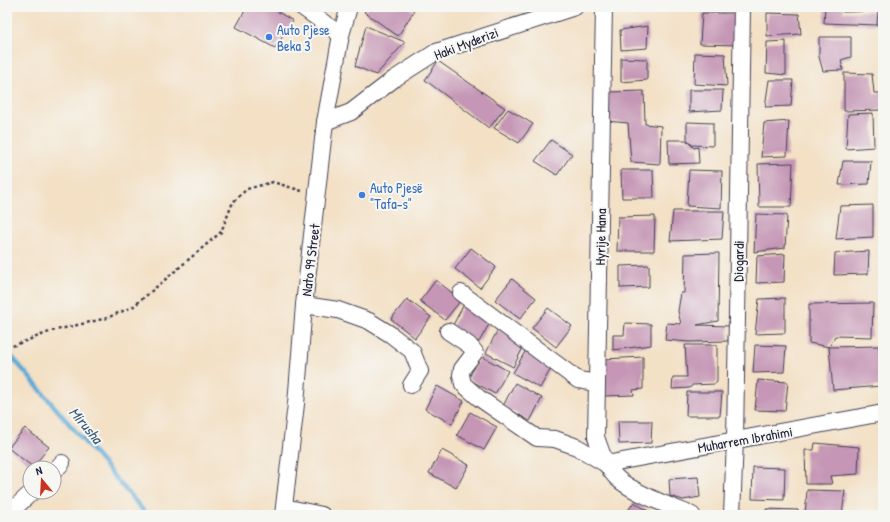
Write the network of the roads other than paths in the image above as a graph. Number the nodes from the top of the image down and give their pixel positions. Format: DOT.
graph roads {
  1 [pos="302,7"];
  2 [pos="349,7"];
  3 [pos="575,7"];
  4 [pos="604,7"];
  5 [pos="742,7"];
  6 [pos="341,35"];
  7 [pos="325,122"];
  8 [pos="461,293"];
  9 [pos="304,305"];
  10 [pos="448,331"];
  11 [pos="597,383"];
  12 [pos="411,386"];
  13 [pos="883,413"];
  14 [pos="735,440"];
  15 [pos="606,464"];
  16 [pos="23,500"];
  17 [pos="284,511"];
  18 [pos="7,515"];
  19 [pos="322,515"];
  20 [pos="692,515"];
  21 [pos="732,515"];
  1 -- 6 [label="street"];
  2 -- 6 [label="street, Nato 99 Street"];
  3 -- 7 [label="street, Haki Myderizi"];
  4 -- 11 [label="street, Hyrije Hana"];
  5 -- 14 [label="street, Diogardi"];
  6 -- 7 [label="street, Nato 99 Street"];
  7 -- 9 [label="street, Nato 99 Street"];
  8 -- 11 [label="street"];
  9 -- 12 [label="street"];
  9 -- 17 [label="street, Nato 99 Street"];
  10 -- 15 [label="street"];
  11 -- 15 [label="street, Hyrije Hana"];
  13 -- 14 [label="street, Muharrem Ibrahimi"];
  14 -- 15 [label="street, Muharrem Ibrahimi"];
  14 -- 21 [label="street, Diogardi"];
  15 -- 20 [label="street"];
  16 -- 18 [label="street"];
  17 -- 19 [label="street"];
}
